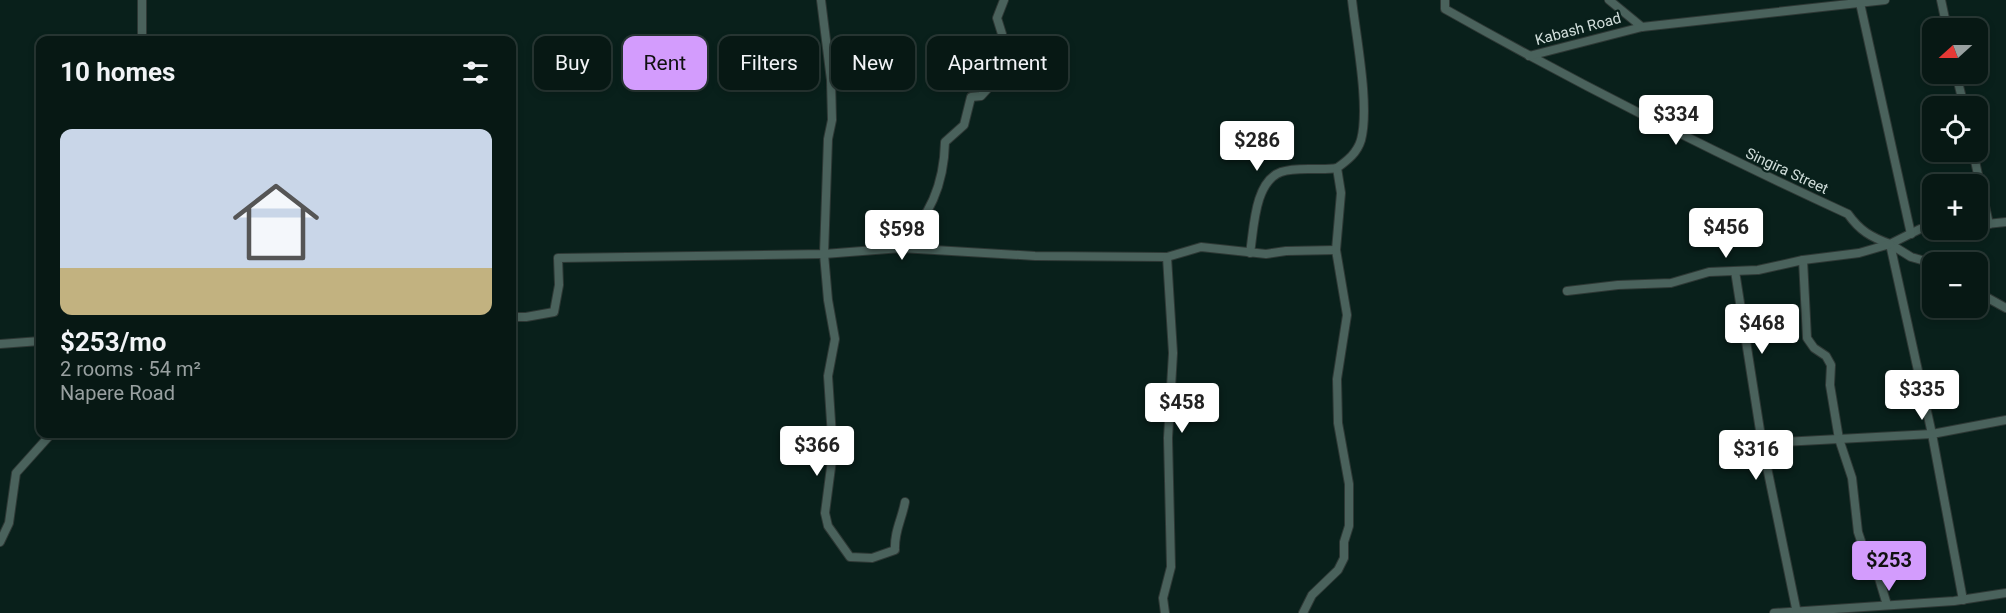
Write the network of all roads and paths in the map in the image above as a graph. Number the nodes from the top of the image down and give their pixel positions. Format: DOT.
graph roads {
  1 [pos="142,0"];
  2 [pos="821,0"];
  3 [pos="1004,0"];
  4 [pos="1352,0"];
  5 [pos="1445,0"];
  6 [pos="1609,0"];
  7 [pos="1885,0"];
  8 [pos="1941,0"];
  9 [pos="1860,3"];
  10 [pos="1945,18"];
  11 [pos="1642,27"];
  12 [pos="142,36"];
  13 [pos="1528,56"];
  14 [pos="1975,162"];
  15 [pos="1338,168"];
  16 [pos="2006,222"];
  17 [pos="1989,224"];
  18 [pos="1922,231"];
  19 [pos="1911,234"];
  20 [pos="1890,244"];
  21 [pos="901,248"];
  22 [pos="1336,250"];
  23 [pos="1250,253"];
  24 [pos="824,254"];
  25 [pos="1167,257"];
  26 [pos="1803,260"];
  27 [pos="1922,261"];
  28 [pos="1735,271"];
  29 [pos="1567,291"];
  30 [pos="1988,298"];
  31 [pos="2006,308"];
  32 [pos="516,317"];
  33 [pos="36,341"];
  34 [pos="0,344"];
  35 [pos="2006,420"];
  36 [pos="1932,434"];
  37 [pos="47,438"];
  38 [pos="1839,440"];
  39 [pos="1762,443"];
  40 [pos="905,502"];
  41 [pos="0,542"];
  42 [pos="2006,593"];
  43 [pos="1962,600"];
  44 [pos="1887,605"];
  45 [pos="1796,612"];
  46 [pos="1165,613"];
  47 [pos="1303,613"];
  48 [pos="1774,613"];
  1 -- 12 [label="street"];
  2 -- 24 [label="street"];
  3 -- 21 [label="street"];
  4 -- 15 [label="street"];
  5 -- 13 [label="street, Singira Street"];
  6 -- 11 [label="street"];
  7 -- 9 [label="street, Kabash Road"];
  8 -- 10 [label="street"];
  9 -- 11 [label="street, Kabash Road"];
  9 -- 19 [label="street"];
  11 -- 13 [label="street, Kabash Road"];
  13 -- 20 [label="street, Singira Street"];
  14 -- 17 [label="street"];
  15 -- 22 [label="street"];
  15 -- 23 [label="street"];
  16 -- 17 [label="street"];
  18 -- 19 [label="street"];
  19 -- 20 [label="street"];
  20 -- 26 [label="street"];
  20 -- 27 [label="street, Singira Street"];
  20 -- 36 [label="street"];
  21 -- 24 [label="street"];
  21 -- 25 [label="street"];
  22 -- 23 [label="street"];
  22 -- 47 [label="street"];
  23 -- 25 [label="street"];
  24 -- 32 [label="street"];
  24 -- 40 [label="street"];
  25 -- 46 [label="street"];
  26 -- 28 [label="street"];
  26 -- 38 [label="street"];
  28 -- 29 [label="street"];
  28 -- 39 [label="street"];
  30 -- 31 [label="street"];
  33 -- 34 [label="street"];
  35 -- 36 [label="street"];
  36 -- 38 [label="street"];
  36 -- 43 [label="street"];
  37 -- 41 [label="street"];
  38 -- 39 [label="street"];
  38 -- 44 [label="street"];
  39 -- 45 [label="street"];
  42 -- 43 [label="street"];
  43 -- 44 [label="street"];
  44 -- 45 [label="street"];
  45 -- 48 [label="street"];
}
